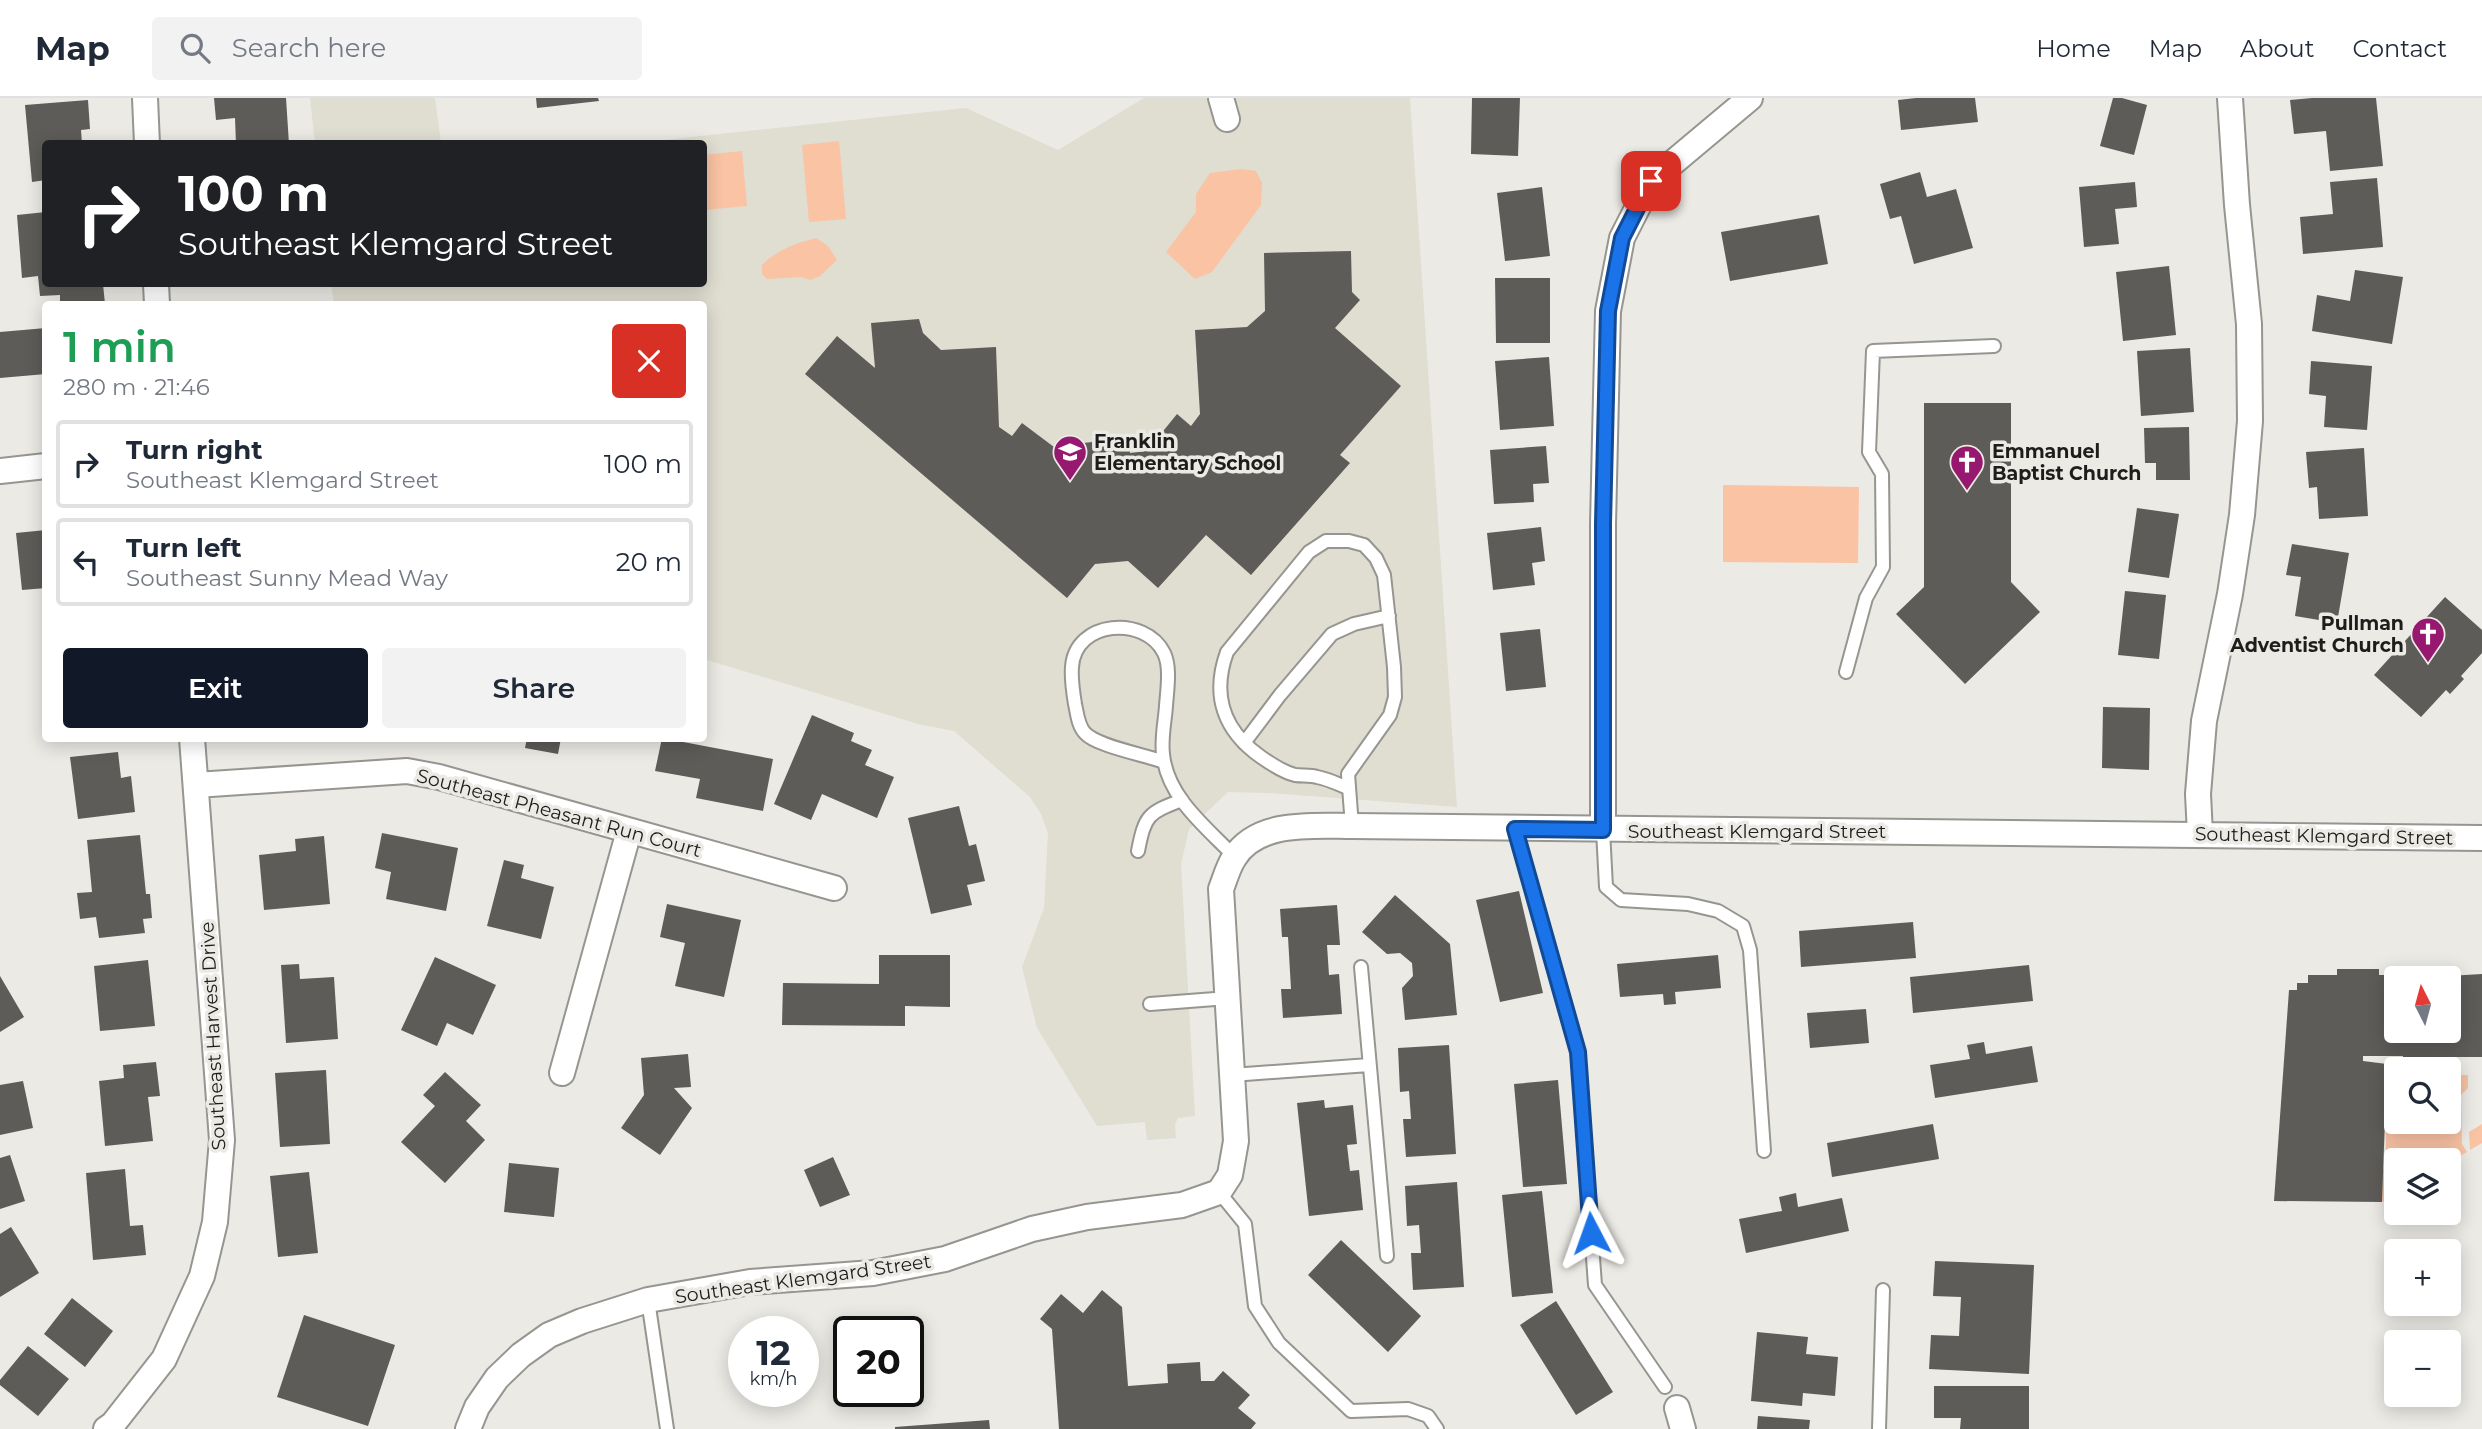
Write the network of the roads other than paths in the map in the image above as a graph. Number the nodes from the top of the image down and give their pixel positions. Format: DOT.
graph roads {
  1 [pos="145,98"];
  2 [pos="1751,98"];
  3 [pos="2230,98"];
  4 [pos="148,140"];
  5 [pos="1994,346"];
  6 [pos="42,466"];
  7 [pos="0,471"];
  8 [pos="1389,616"];
  9 [pos="1846,672"];
  10 [pos="192,742"];
  11 [pos="1244,743"];
  12 [pos="1164,762"];
  13 [pos="196,785"];
  14 [pos="1348,788"];
  15 [pos="1182,800"];
  16 [pos="1352,826"];
  17 [pos="1515,829"];
  18 [pos="1603,830"];
  19 [pos="629,831"];
  20 [pos="2200,834"];
  21 [pos="2482,838"];
  22 [pos="1138,851"];
  23 [pos="1234,856"];
  24 [pos="834,888"];
  25 [pos="1361,967"];
  26 [pos="1228,998"];
  27 [pos="1150,1004"];
  28 [pos="1369,1065"];
  29 [pos="562,1073"];
  30 [pos="1232,1075"];
  31 [pos="1764,1151"];
  32 [pos="1219,1192"];
  33 [pos="1387,1256"];
  34 [pos="1883,1290"];
  35 [pos="648,1300"];
  36 [pos="1675,1408"];
  37 [pos="106,1429"];
  38 [pos="468,1429"];
  39 [pos="667,1429"];
  40 [pos="1437,1429"];
  41 [pos="1879,1429"];
  1 -- 4 [label="street"];
  2 -- 18 [label="street"];
  3 -- 20 [label="street"];
  5 -- 9 [label="lane"];
  6 -- 7 [label="street"];
  8 -- 11 [label="lane"];
  8 -- 11 [label="lane"];
  8 -- 14 [label="lane"];
  10 -- 13 [label="street, Southeast Harvest Drive"];
  11 -- 14 [label="lane"];
  12 -- 12 [label="lane"];
  12 -- 15 [label="lane"];
  13 -- 19 [label="street, Southeast Pheasant Run Court"];
  13 -- 37 [label="street, Southeast Harvest Drive"];
  14 -- 16 [label="lane"];
  15 -- 22 [label="lane"];
  15 -- 23 [label="lane"];
  16 -- 17 [label="street, Southeast Klemgard Street"];
  16 -- 23 [label="street, Southeast Klemgard Street"];
  17 -- 18 [label="street, Southeast Klemgard Street"];
  17 -- 36 [label="lane"];
  18 -- 20 [label="street, Southeast Klemgard Street"];
  18 -- 31 [label="lane"];
  19 -- 24 [label="street, Southeast Pheasant Run Court"];
  19 -- 29 [label="street"];
  20 -- 21 [label="street, Southeast Klemgard Street"];
  23 -- 26 [label="street, Southeast Klemgard Street"];
  25 -- 28 [label="lane"];
  26 -- 27 [label="lane"];
  26 -- 30 [label="street, Southeast Klemgard Street"];
  28 -- 30 [label="lane"];
  28 -- 33 [label="lane"];
  30 -- 32 [label="street, Southeast Klemgard Street"];
  32 -- 35 [label="street, Southeast Klemgard Street"];
  32 -- 40 [label="lane"];
  34 -- 41 [label="lane"];
  35 -- 38 [label="street, Southeast Klemgard Street"];
  35 -- 39 [label="lane"];
}
